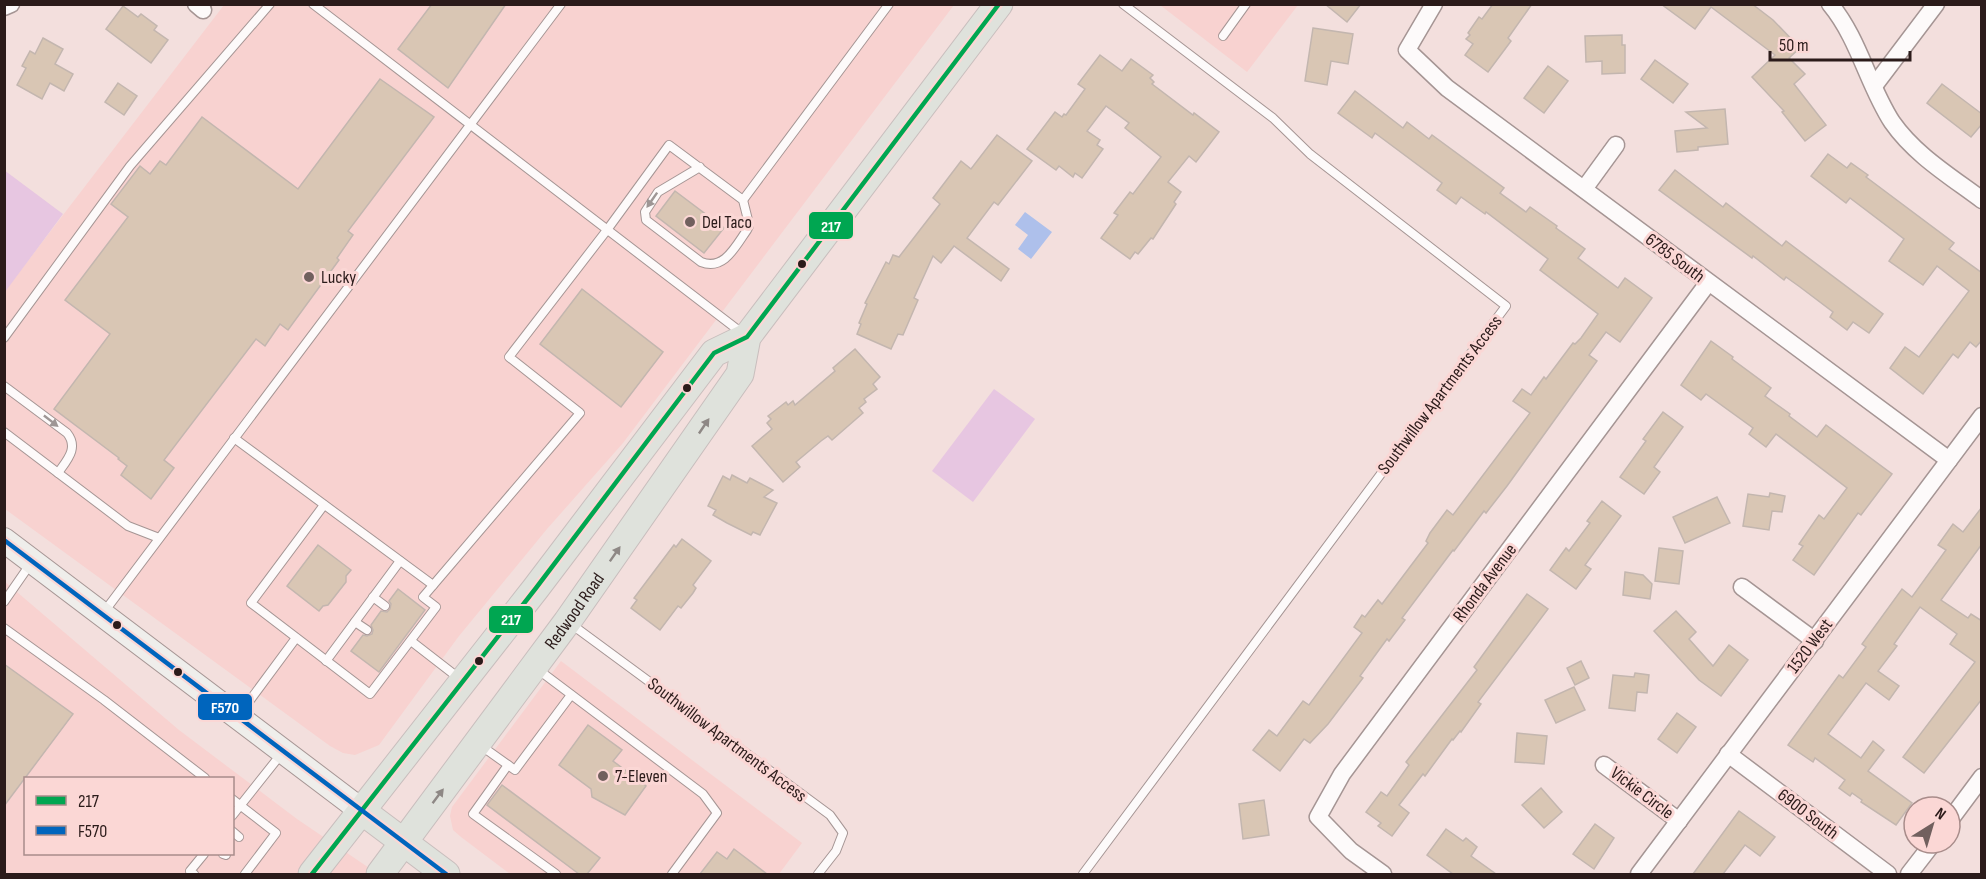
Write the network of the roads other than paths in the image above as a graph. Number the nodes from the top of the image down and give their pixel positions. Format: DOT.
graph roads {
  1 [pos="11,4"];
  2 [pos="270,4"];
  3 [pos="313,4"];
  4 [pos="561,4"];
  5 [pos="889,4"];
  6 [pos="999,4"];
  7 [pos="1123,4"];
  8 [pos="1246,4"];
  9 [pos="1434,4"];
  10 [pos="1830,4"];
  11 [pos="1936,4"];
  12 [pos="4,7"];
  13 [pos="1223,36"];
  14 [pos="1874,86"];
  15 [pos="470,126"];
  16 [pos="1616,145"];
  17 [pos="700,167"];
  18 [pos="1584,189"];
  19 [pos="743,200"];
  20 [pos="1982,200"];
  21 [pos="607,230"];
  22 [pos="1708,283"];
  23 [pos="747,337"];
  24 [pos="4,338"];
  25 [pos="4,386"];
  26 [pos="1982,416"];
  27 [pos="4,432"];
  28 [pos="234,438"];
  29 [pos="1949,460"];
  30 [pos="58,473"];
  31 [pos="324,505"];
  32 [pos="159,538"];
  33 [pos="4,540"];
  34 [pos="32,561"];
  35 [pos="400,561"];
  36 [pos="433,585"];
  37 [pos="1742,587"];
  38 [pos="373,597"];
  39 [pos="4,602"];
  40 [pos="385,606"];
  41 [pos="102,615"];
  42 [pos="355,622"];
  43 [pos="567,622"];
  44 [pos="4,627"];
  45 [pos="367,630"];
  46 [pos="296,638"];
  47 [pos="411,641"];
  48 [pos="1815,641"];
  49 [pos="326,661"];
  50 [pos="534,667"];
  51 [pos="463,681"];
  52 [pos="572,695"];
  53 [pos="237,716"];
  54 [pos="477,743"];
  55 [pos="283,751"];
  56 [pos="1728,754"];
  57 [pos="508,765"];
  58 [pos="1604,765"];
  59 [pos="204,777"];
  60 [pos="1982,777"];
  61 [pos="234,801"];
  62 [pos="1962,804"];
  63 [pos="241,806"];
  64 [pos="362,811"];
  65 [pos="234,814"];
  66 [pos="1679,821"];
  67 [pos="403,843"];
  68 [pos="203,855"];
  69 [pos="1924,855"];
  70 [pos="244,871"];
  71 [pos="194,874"];
  72 [pos="312,874"];
  73 [pos="380,874"];
  74 [pos="446,874"];
  75 [pos="556,874"];
  76 [pos="672,874"];
  77 [pos="818,874"];
  78 [pos="1083,874"];
  79 [pos="1383,874"];
  80 [pos="1639,874"];
  81 [pos="1888,874"];
  82 [pos="1909,874"];
  1 -- 12 [label="street"];
  2 -- 24 [label="lane"];
  3 -- 15 [label="lane"];
  4 -- 15 [label="lane"];
  5 -- 19 [label="lane"];
  6 -- 23 [label="main road, Redwood Road"];
  7 -- 78 [label="lane, Southwillow Apartments Access"];
  8 -- 13 [label="lane"];
  9 -- 18 [label="street, 6785 South"];
  10 -- 14 [label="street"];
  11 -- 14 [label="street"];
  14 -- 20 [label="street"];
  15 -- 21 [label="lane"];
  15 -- 28 [label="lane"];
  16 -- 18 [label="street"];
  17 -- 19 [label="lane"];
  17 -- 19 [label="lane, one-way"];
  17 -- 21 [label="lane"];
  18 -- 22 [label="street, 6785 South"];
  21 -- 23 [label="lane"];
  21 -- 36 [label="lane"];
  22 -- 29 [label="street, 6785 South"];
  22 -- 79 [label="street, Rhonda Avenue"];
  43 -- 23 [label="main road, Redwood Road, one-way"];
  23 -- 51 [label="main road, Redwood Road"];
  25 -- 30 [label="lane, one-way"];
  26 -- 29 [label="street, 1520 West"];
  27 -- 30 [label="lane"];
  28 -- 31 [label="lane"];
  28 -- 32 [label="lane"];
  29 -- 48 [label="street, 1520 West"];
  30 -- 32 [label="lane"];
  31 -- 35 [label="lane"];
  31 -- 46 [label="lane"];
  32 -- 41 [label="lane"];
  33 -- 34 [label="main road"];
  34 -- 39 [label="lane"];
  34 -- 41 [label="main road"];
  35 -- 36 [label="lane"];
  35 -- 38 [label="lane"];
  36 -- 47 [label="lane"];
  37 -- 48 [label="street"];
  38 -- 40 [label="lane"];
  38 -- 42 [label="lane"];
  41 -- 53 [label="main road"];
  42 -- 45 [label="lane"];
  42 -- 49 [label="lane"];
  43 -- 50 [label="main road, Redwood Road"];
  43 -- 77 [label="lane, Southwillow Apartments Access"];
  44 -- 59 [label="lane"];
  46 -- 49 [label="lane"];
  46 -- 53 [label="lane"];
  47 -- 49 [label="lane"];
  47 -- 51 [label="lane"];
  48 -- 56 [label="street, 1520 West"];
  50 -- 52 [label="lane"];
  50 -- 54 [label="main road, Redwood Road"];
  51 -- 64 [label="main road, Redwood Road"];
  52 -- 57 [label="lane"];
  52 -- 76 [label="lane"];
  53 -- 55 [label="main road"];
  54 -- 57 [label="lane"];
  67 -- 54 [label="main road, Redwood Road, one-way"];
  55 -- 63 [label="lane"];
  55 -- 64 [label="main road"];
  56 -- 66 [label="street, 1520 West"];
  56 -- 81 [label="street, 6900 South"];
  57 -- 75 [label="lane"];
  58 -- 66 [label="street, Vickie Circle"];
  60 -- 62 [label="street"];
  61 -- 63 [label="lane"];
  63 -- 65 [label="lane"];
  63 -- 70 [label="lane"];
  64 -- 67 [label="main road"];
  64 -- 72 [label="main road, Redwood Road"];
  66 -- 80 [label="street, 1520 West"];
  67 -- 73 [label="main road, Redwood Road"];
  67 -- 74 [label="main road"];
  68 -- 71 [label="lane"];
  69 -- 82 [label="street"];
}
